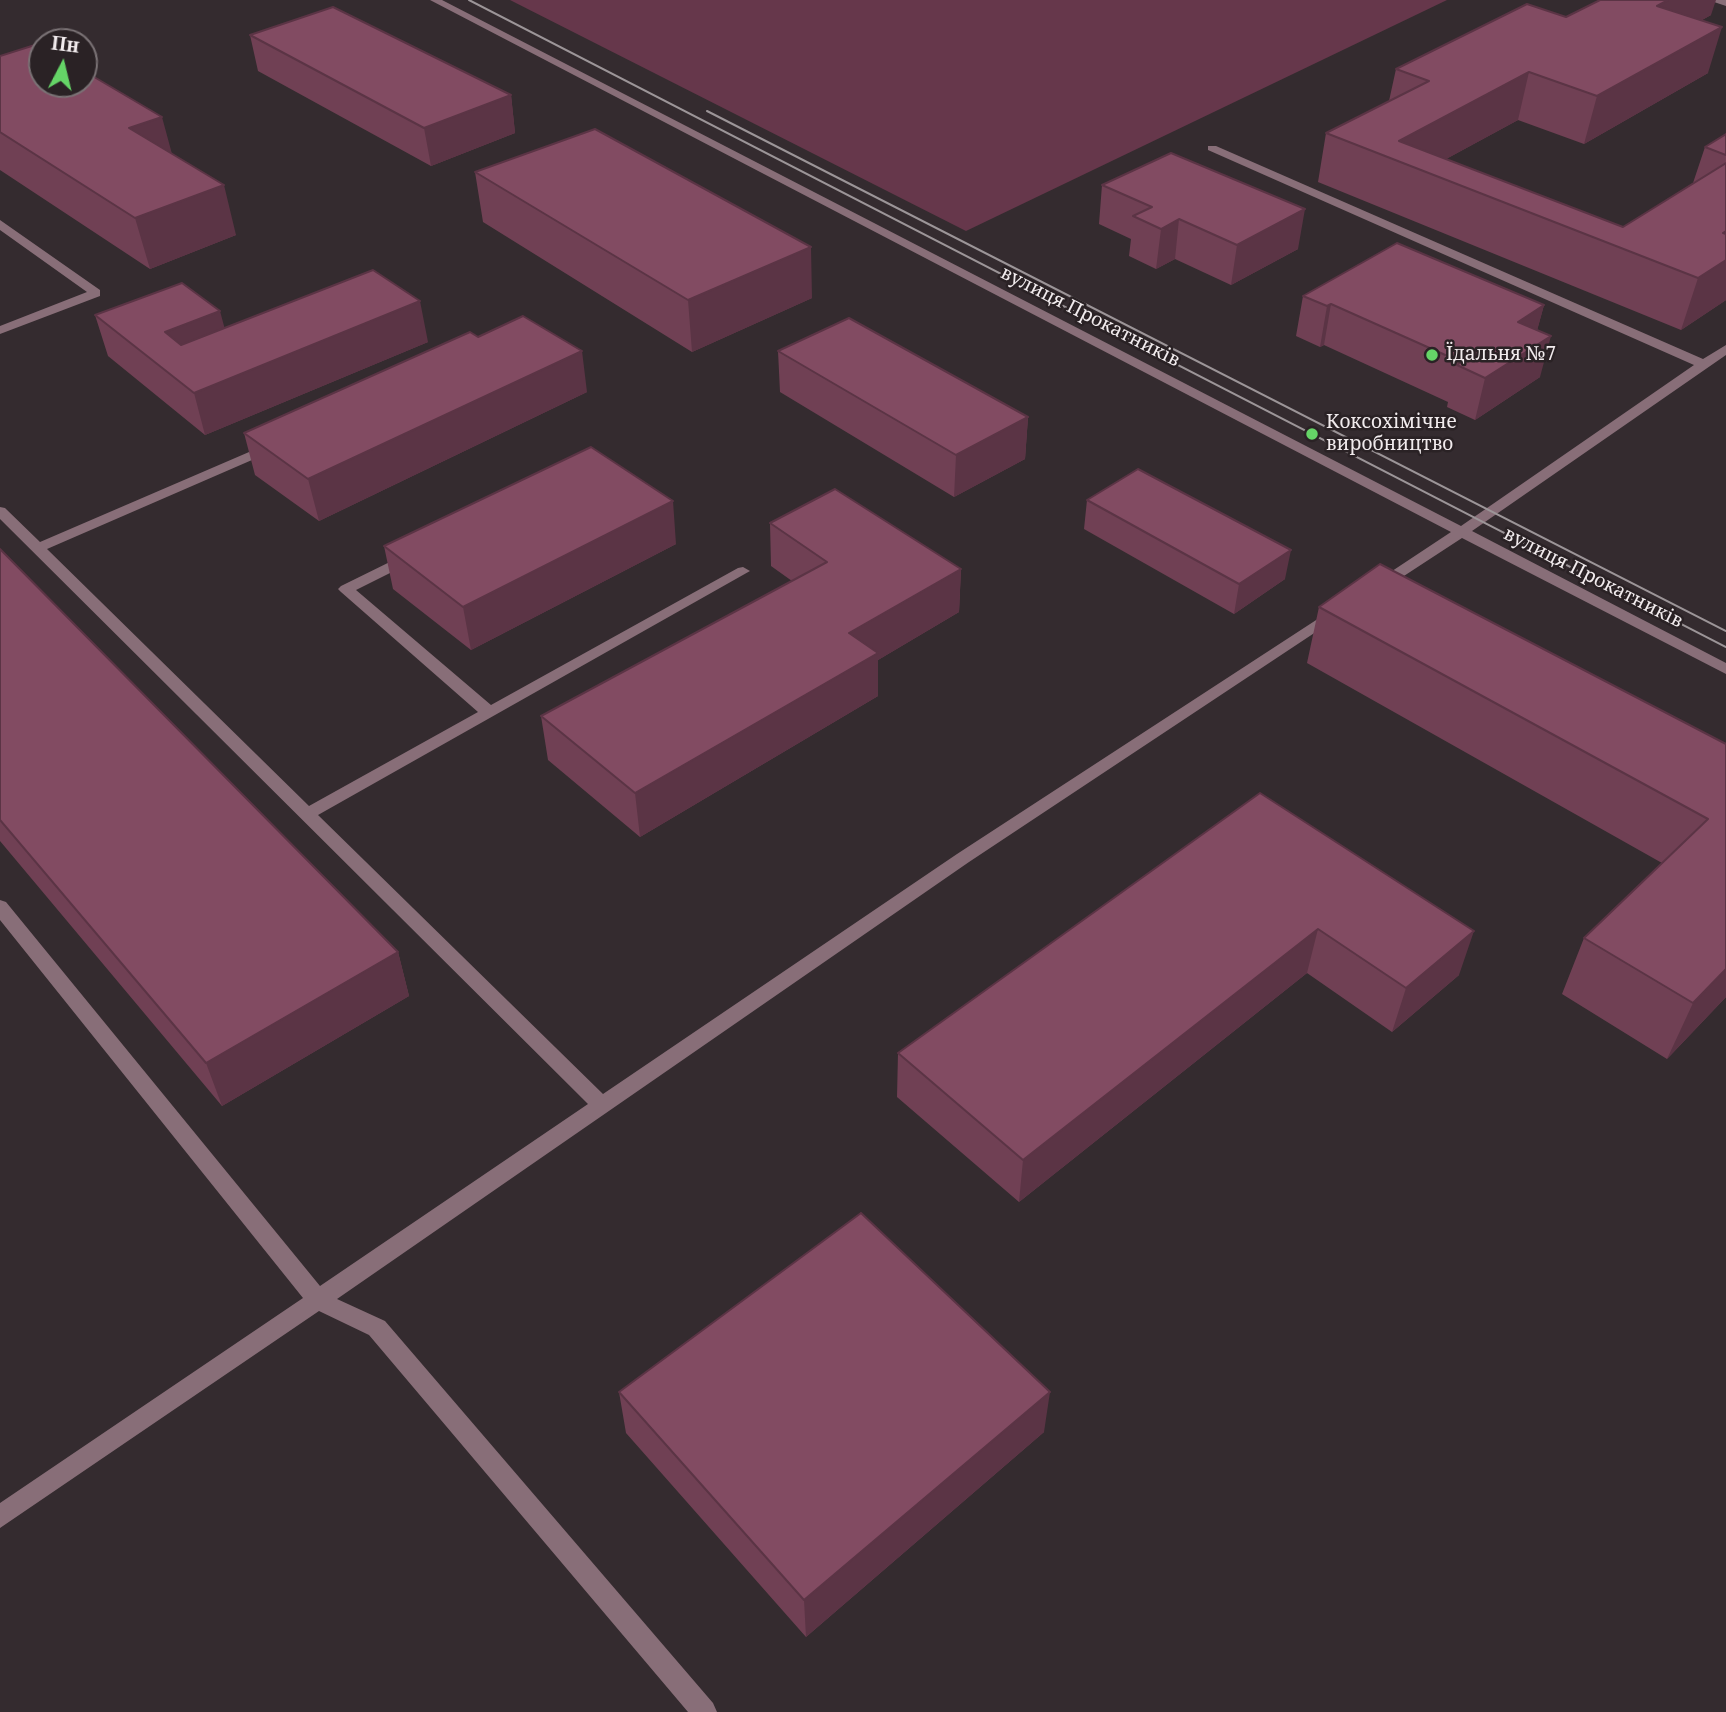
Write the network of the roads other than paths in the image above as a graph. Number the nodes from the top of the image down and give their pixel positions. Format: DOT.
graph roads {
  1 [pos="435,0"];
  2 [pos="1717,0"];
  3 [pos="1726,3"];
  4 [pos="1212,148"];
  5 [pos="0,224"];
  6 [pos="0,330"];
  7 [pos="1726,349"];
  8 [pos="1703,364"];
  9 [pos="270,447"];
  10 [pos="0,511"];
  11 [pos="1462,532"];
  12 [pos="37,548"];
  13 [pos="419,553"];
  14 [pos="743,570"];
  15 [pos="1726,669"];
  16 [pos="489,712"];
  17 [pos="307,814"];
  18 [pos="0,907"];
  19 [pos="601,1105"];
  20 [pos="318,1300"];
  21 [pos="0,1517"];
  22 [pos="704,1712"];
  1 -- 11 [label="street, вулиця Прокатників"];
  2 -- 3 [label="street"];
  4 -- 8 [label="street"];
  5 -- 6 [label="street"];
  7 -- 8 [label="street"];
  8 -- 11 [label="street"];
  9 -- 12 [label="street"];
  10 -- 12 [label="street"];
  11 -- 15 [label="street, вулиця Прокатників"];
  11 -- 19 [label="street"];
  12 -- 17 [label="street"];
  13 -- 16 [label="street"];
  14 -- 16 [label="street"];
  16 -- 17 [label="street"];
  17 -- 19 [label="street"];
  18 -- 20 [label="street"];
  19 -- 20 [label="street"];
  20 -- 21 [label="street"];
  20 -- 22 [label="street"];
}
